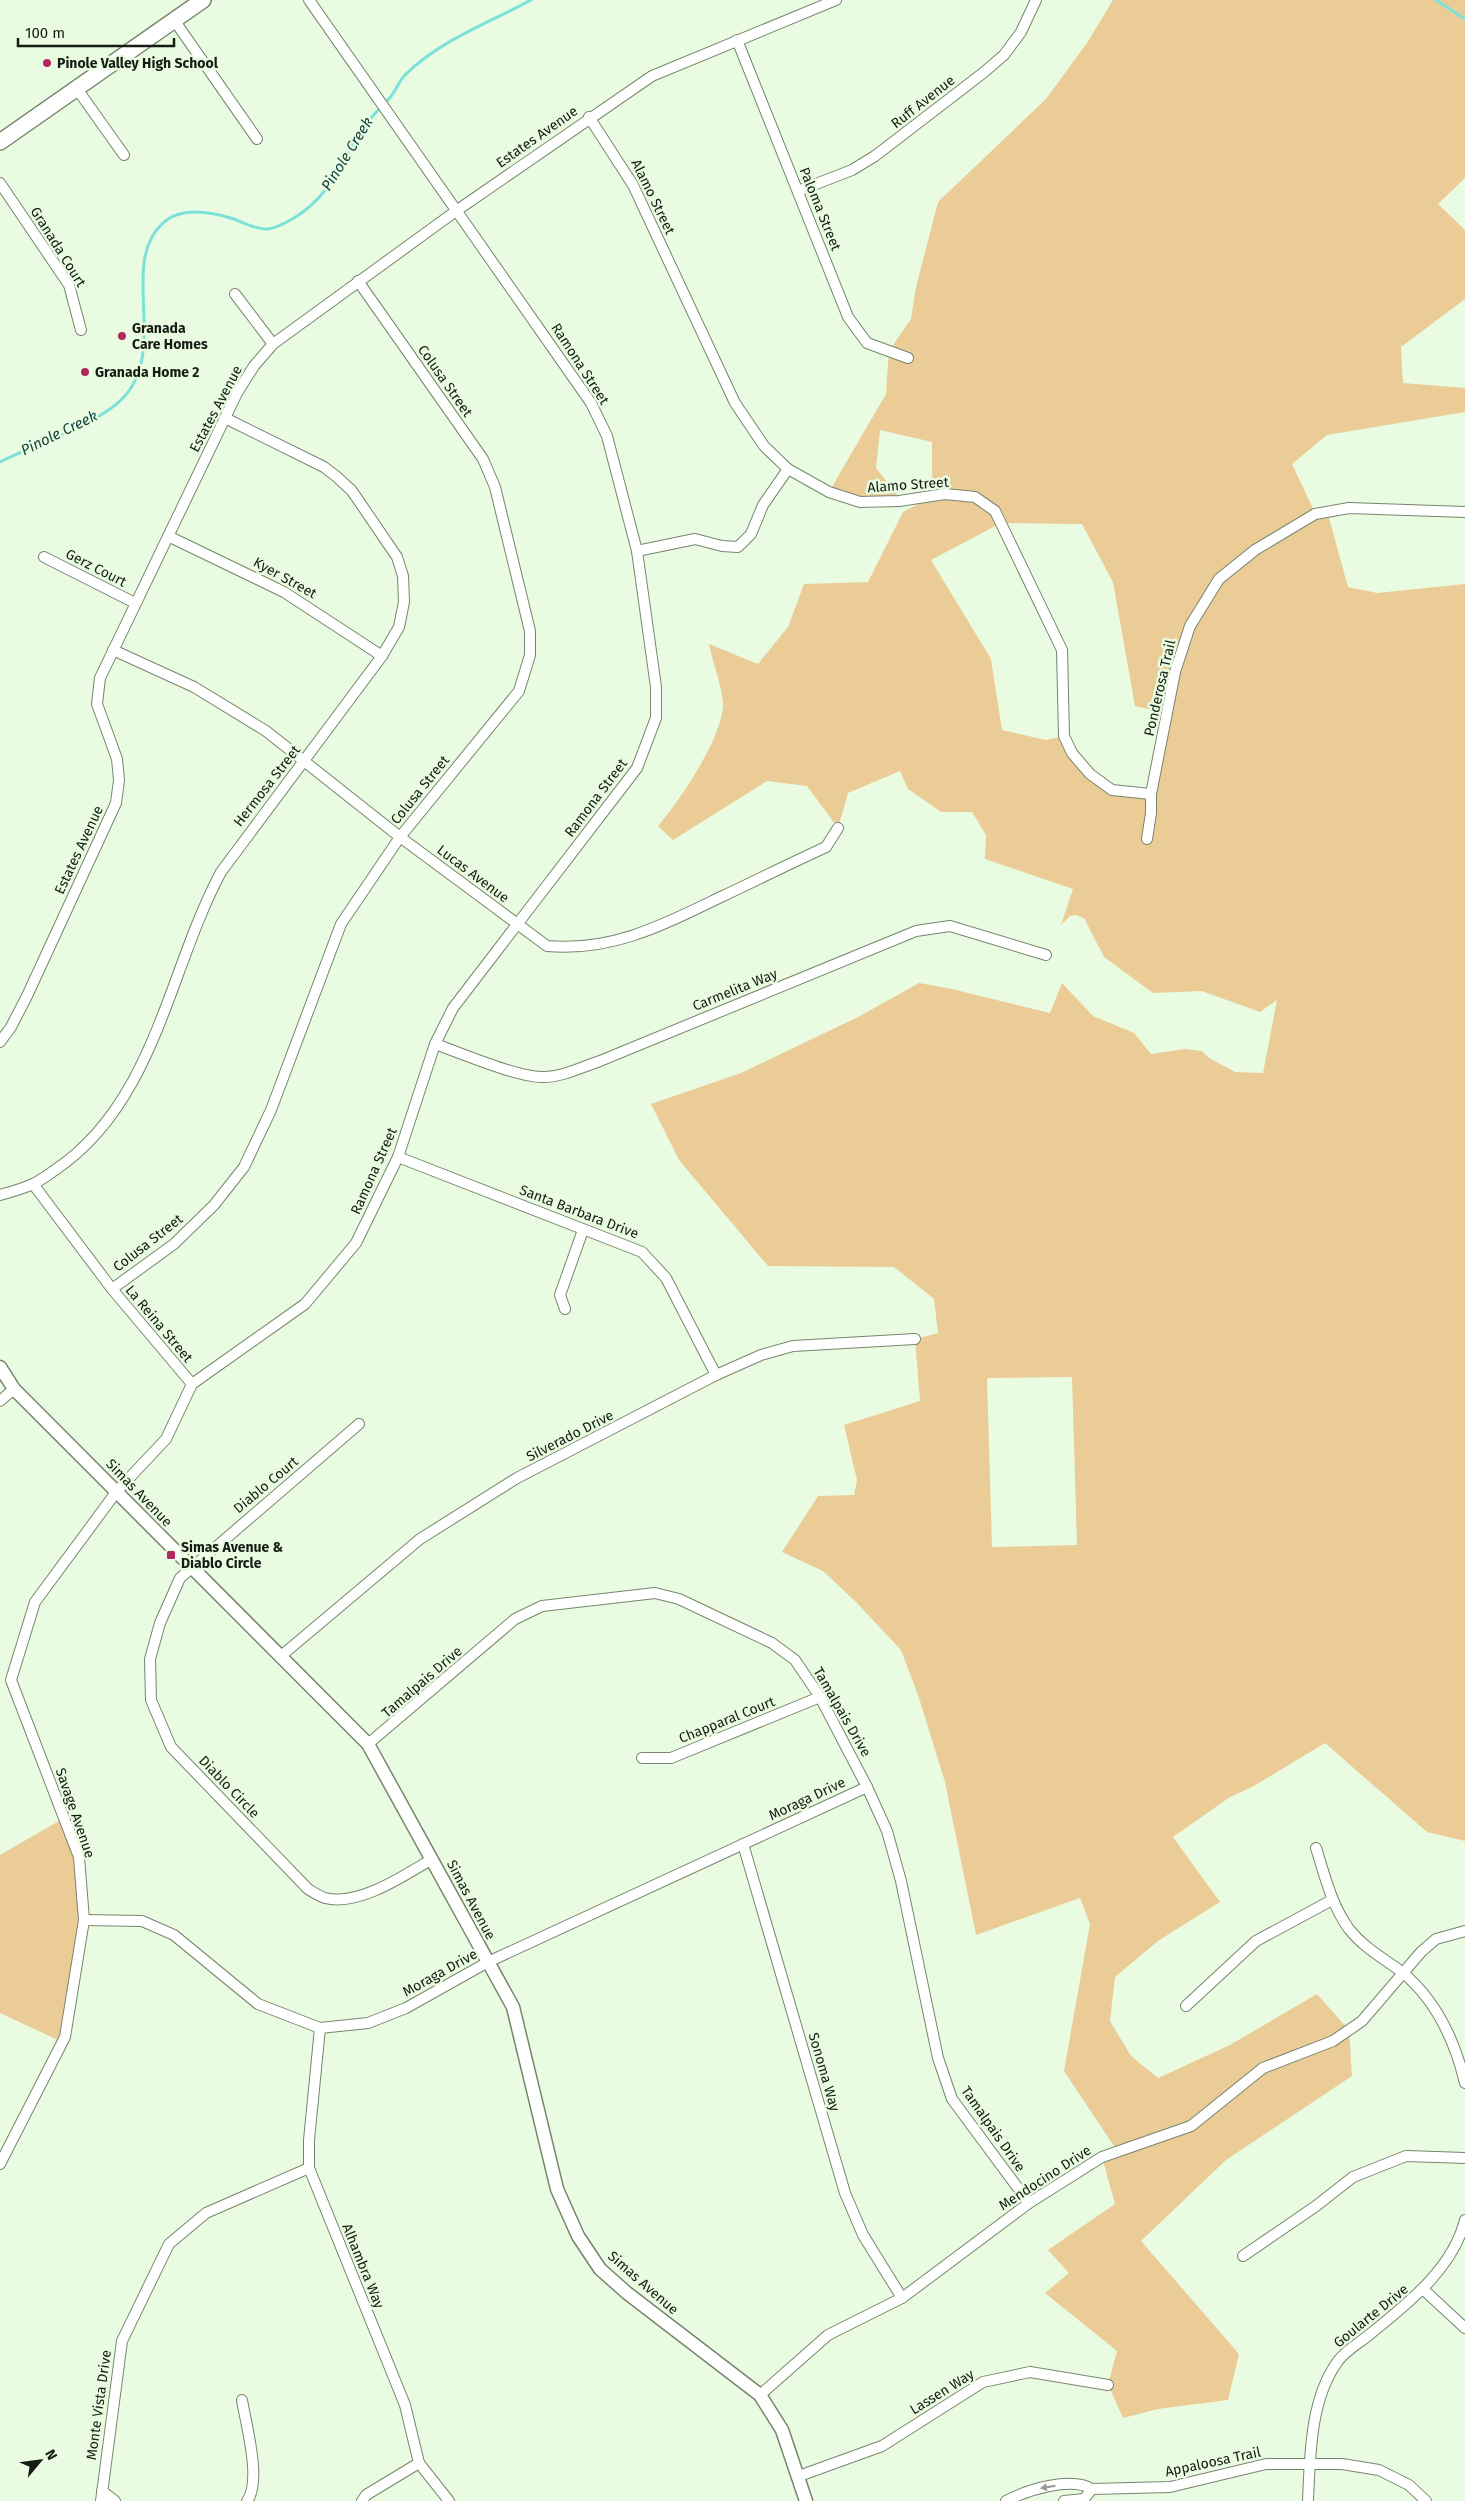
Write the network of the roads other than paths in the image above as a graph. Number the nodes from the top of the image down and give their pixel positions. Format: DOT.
graph roads {
  1 [pos="203,0"];
  2 [pos="309,0"];
  3 [pos="836,0"];
  4 [pos="1036,0"];
  5 [pos="174,20"];
  6 [pos="737,40"];
  7 [pos="77,89"];
  8 [pos="589,117"];
  9 [pos="257,139"];
  10 [pos="0,142"];
  11 [pos="124,155"];
  12 [pos="0,183"];
  13 [pos="798,191"];
  14 [pos="456,210"];
  15 [pos="358,281"];
  16 [pos="235,294"];
  17 [pos="81,330"];
  18 [pos="273,344"];
  19 [pos="908,358"];
  20 [pos="226,418"];
  21 [pos="788,469"];
  22 [pos="1465,512"];
  23 [pos="168,536"];
  24 [pos="637,551"];
  25 [pos="44,557"];
  26 [pos="135,603"];
  27 [pos="113,650"];
  28 [pos="382,656"];
  29 [pos="304,761"];
  30 [pos="1152,794"];
  31 [pos="838,828"];
  32 [pos="400,837"];
  33 [pos="1147,838"];
  34 [pos="516,923"];
  35 [pos="1046,955"];
  36 [pos="0,1042"];
  37 [pos="435,1044"];
  38 [pos="398,1157"];
  39 [pos="33,1184"];
  40 [pos="0,1195"];
  41 [pos="583,1230"];
  42 [pos="112,1289"];
  43 [pos="564,1309"];
  44 [pos="915,1338"];
  45 [pos="0,1368"];
  46 [pos="716,1375"];
  47 [pos="192,1384"];
  48 [pos="14,1389"];
  49 [pos="0,1401"];
  50 [pos="359,1424"];
  51 [pos="116,1491"];
  52 [pos="191,1567"];
  53 [pos="281,1656"];
  54 [pos="0,1679"];
  55 [pos="11,1680"];
  56 [pos="820,1697"];
  57 [pos="368,1744"];
  58 [pos="642,1758"];
  59 [pos="867,1787"];
  60 [pos="743,1844"];
  61 [pos="1316,1848"];
  62 [pos="432,1860"];
  63 [pos="1332,1900"];
  64 [pos="84,1920"];
  65 [pos="1465,1931"];
  66 [pos="488,1962"];
  67 [pos="1403,1973"];
  68 [pos="1186,2006"];
  69 [pos="320,2028"];
  70 [pos="1465,2084"];
  71 [pos="1465,2158"];
  72 [pos="0,2164"];
  73 [pos="309,2168"];
  74 [pos="1029,2203"];
  75 [pos="1465,2220"];
  76 [pos="1243,2256"];
  77 [pos="1424,2290"];
  78 [pos="902,2298"];
  79 [pos="1465,2328"];
  80 [pos="1108,2385"];
  81 [pos="760,2395"];
  82 [pos="242,2400"];
  83 [pos="419,2463"];
  84 [pos="1310,2463"];
  85 [pos="799,2476"];
  86 [pos="1092,2489"];
  87 [pos="101,2496"];
  88 [pos="115,2501"];
  89 [pos="247,2501"];
  90 [pos="362,2501"];
  91 [pos="449,2501"];
  92 [pos="806,2501"];
  93 [pos="1006,2501"];
  94 [pos="1064,2501"];
  95 [pos="1308,2501"];
  96 [pos="1426,2501"];
  1 -- 5 [label="main road"];
  2 -- 14 [label="street, Ramona Street"];
  3 -- 6 [label="street, Estates Avenue"];
  4 -- 13 [label="street, Ruff Avenue"];
  5 -- 7 [label="main road"];
  5 -- 9 [label="street"];
  6 -- 8 [label="street, Estates Avenue"];
  6 -- 13 [label="street, Paloma Street"];
  7 -- 10 [label="main road"];
  7 -- 11 [label="street"];
  8 -- 14 [label="street, Estates Avenue"];
  8 -- 21 [label="street, Alamo Street"];
  12 -- 17 [label="street, Granada Court"];
  13 -- 19 [label="street, Paloma Street"];
  14 -- 15 [label="street, Estates Avenue"];
  14 -- 24 [label="street, Ramona Street"];
  15 -- 18 [label="street, Estates Avenue"];
  15 -- 32 [label="street, Colusa Street"];
  16 -- 18 [label="street"];
  18 -- 20 [label="street, Estates Avenue"];
  20 -- 23 [label="street, Estates Avenue"];
  20 -- 28 [label="street, Hermosa Street"];
  21 -- 24 [label="street"];
  21 -- 30 [label="street, Alamo Street"];
  22 -- 30 [label="street, Ponderosa Trail"];
  23 -- 26 [label="street, Estates Avenue"];
  23 -- 28 [label="street, Kyer Street"];
  24 -- 34 [label="street, Ramona Street"];
  25 -- 26 [label="street, Gerz Court"];
  26 -- 27 [label="street, Estates Avenue"];
  27 -- 29 [label="street, Lucas Avenue"];
  27 -- 36 [label="street, Estates Avenue"];
  28 -- 29 [label="street, Hermosa Street"];
  29 -- 32 [label="street, Lucas Avenue"];
  29 -- 39 [label="street, Hermosa Street"];
  30 -- 33 [label="street, Ponderosa Trail"];
  31 -- 34 [label="street, Lucas Avenue"];
  32 -- 34 [label="street, Lucas Avenue"];
  32 -- 42 [label="street, Colusa Street"];
  34 -- 37 [label="street, Ramona Street"];
  35 -- 37 [label="street, Carmelita Way"];
  37 -- 38 [label="street, Ramona Street"];
  38 -- 41 [label="street, Santa Barbara Drive"];
  38 -- 47 [label="street, Ramona Street"];
  39 -- 40 [label="street, Hermosa Street"];
  39 -- 42 [label="street, La Reina Street"];
  41 -- 43 [label="street"];
  41 -- 46 [label="street, Santa Barbara Drive"];
  42 -- 47 [label="street, La Reina Street"];
  44 -- 46 [label="street, Silverado Drive"];
  45 -- 48 [label="street, Simas Avenue"];
  46 -- 53 [label="street, Silverado Drive"];
  47 -- 51 [label="street, Ramona Street"];
  48 -- 49 [label="street"];
  48 -- 51 [label="street, Simas Avenue"];
  50 -- 52 [label="street, Diablo Court"];
  51 -- 52 [label="street, Simas Avenue"];
  51 -- 55 [label="street"];
  52 -- 53 [label="street, Simas Avenue"];
  52 -- 62 [label="street, Diablo Circle"];
  53 -- 57 [label="street, Simas Avenue"];
  54 -- 55 [label="street"];
  55 -- 64 [label="street, Savage Avenue"];
  56 -- 57 [label="street, Tamalpais Drive"];
  56 -- 58 [label="street, Chapparal Court"];
  56 -- 59 [label="street, Tamalpais Drive"];
  57 -- 62 [label="street, Simas Avenue"];
  59 -- 60 [label="street, Moraga Drive"];
  59 -- 74 [label="street, Tamalpais Drive"];
  60 -- 66 [label="street, Moraga Drive"];
  60 -- 78 [label="street, Sonoma Way"];
  61 -- 63 [label="street"];
  62 -- 66 [label="street, Simas Avenue"];
  63 -- 67 [label="street"];
  63 -- 68 [label="street"];
  64 -- 69 [label="street, Moraga Drive"];
  64 -- 72 [label="street, Savage Avenue"];
  65 -- 67 [label="street, Mendocino Drive"];
  66 -- 69 [label="street, Moraga Drive"];
  66 -- 81 [label="street, Simas Avenue"];
  67 -- 70 [label="street"];
  67 -- 74 [label="street, Mendocino Drive"];
  69 -- 73 [label="street, Alhambra Way"];
  71 -- 76 [label="street"];
  73 -- 83 [label="street, Alhambra Way"];
  73 -- 87 [label="street, Monte Vista Drive"];
  74 -- 78 [label="street, Mendocino Drive"];
  75 -- 77 [label="street, Goularte Drive"];
  77 -- 79 [label="street"];
  77 -- 84 [label="street, Goularte Drive"];
  78 -- 81 [label="street, Mendocino Drive"];
  80 -- 85 [label="street, Lassen Way"];
  81 -- 85 [label="street, Simas Avenue"];
  82 -- 89 [label="street"];
  83 -- 90 [label="street"];
  83 -- 91 [label="street, Alhambra Way"];
  84 -- 86 [label="street, Appaloosa Trail"];
  84 -- 95 [label="street, Goularte Drive"];
  84 -- 96 [label="street, Appaloosa Trail"];
  85 -- 92 [label="street, Simas Avenue"];
  86 -- 93 [label="street, Appaloosa Trail, one-way"];
  86 -- 94 [label="street, Appaloosa Trail"];
  87 -- 88 [label="street"];
}
